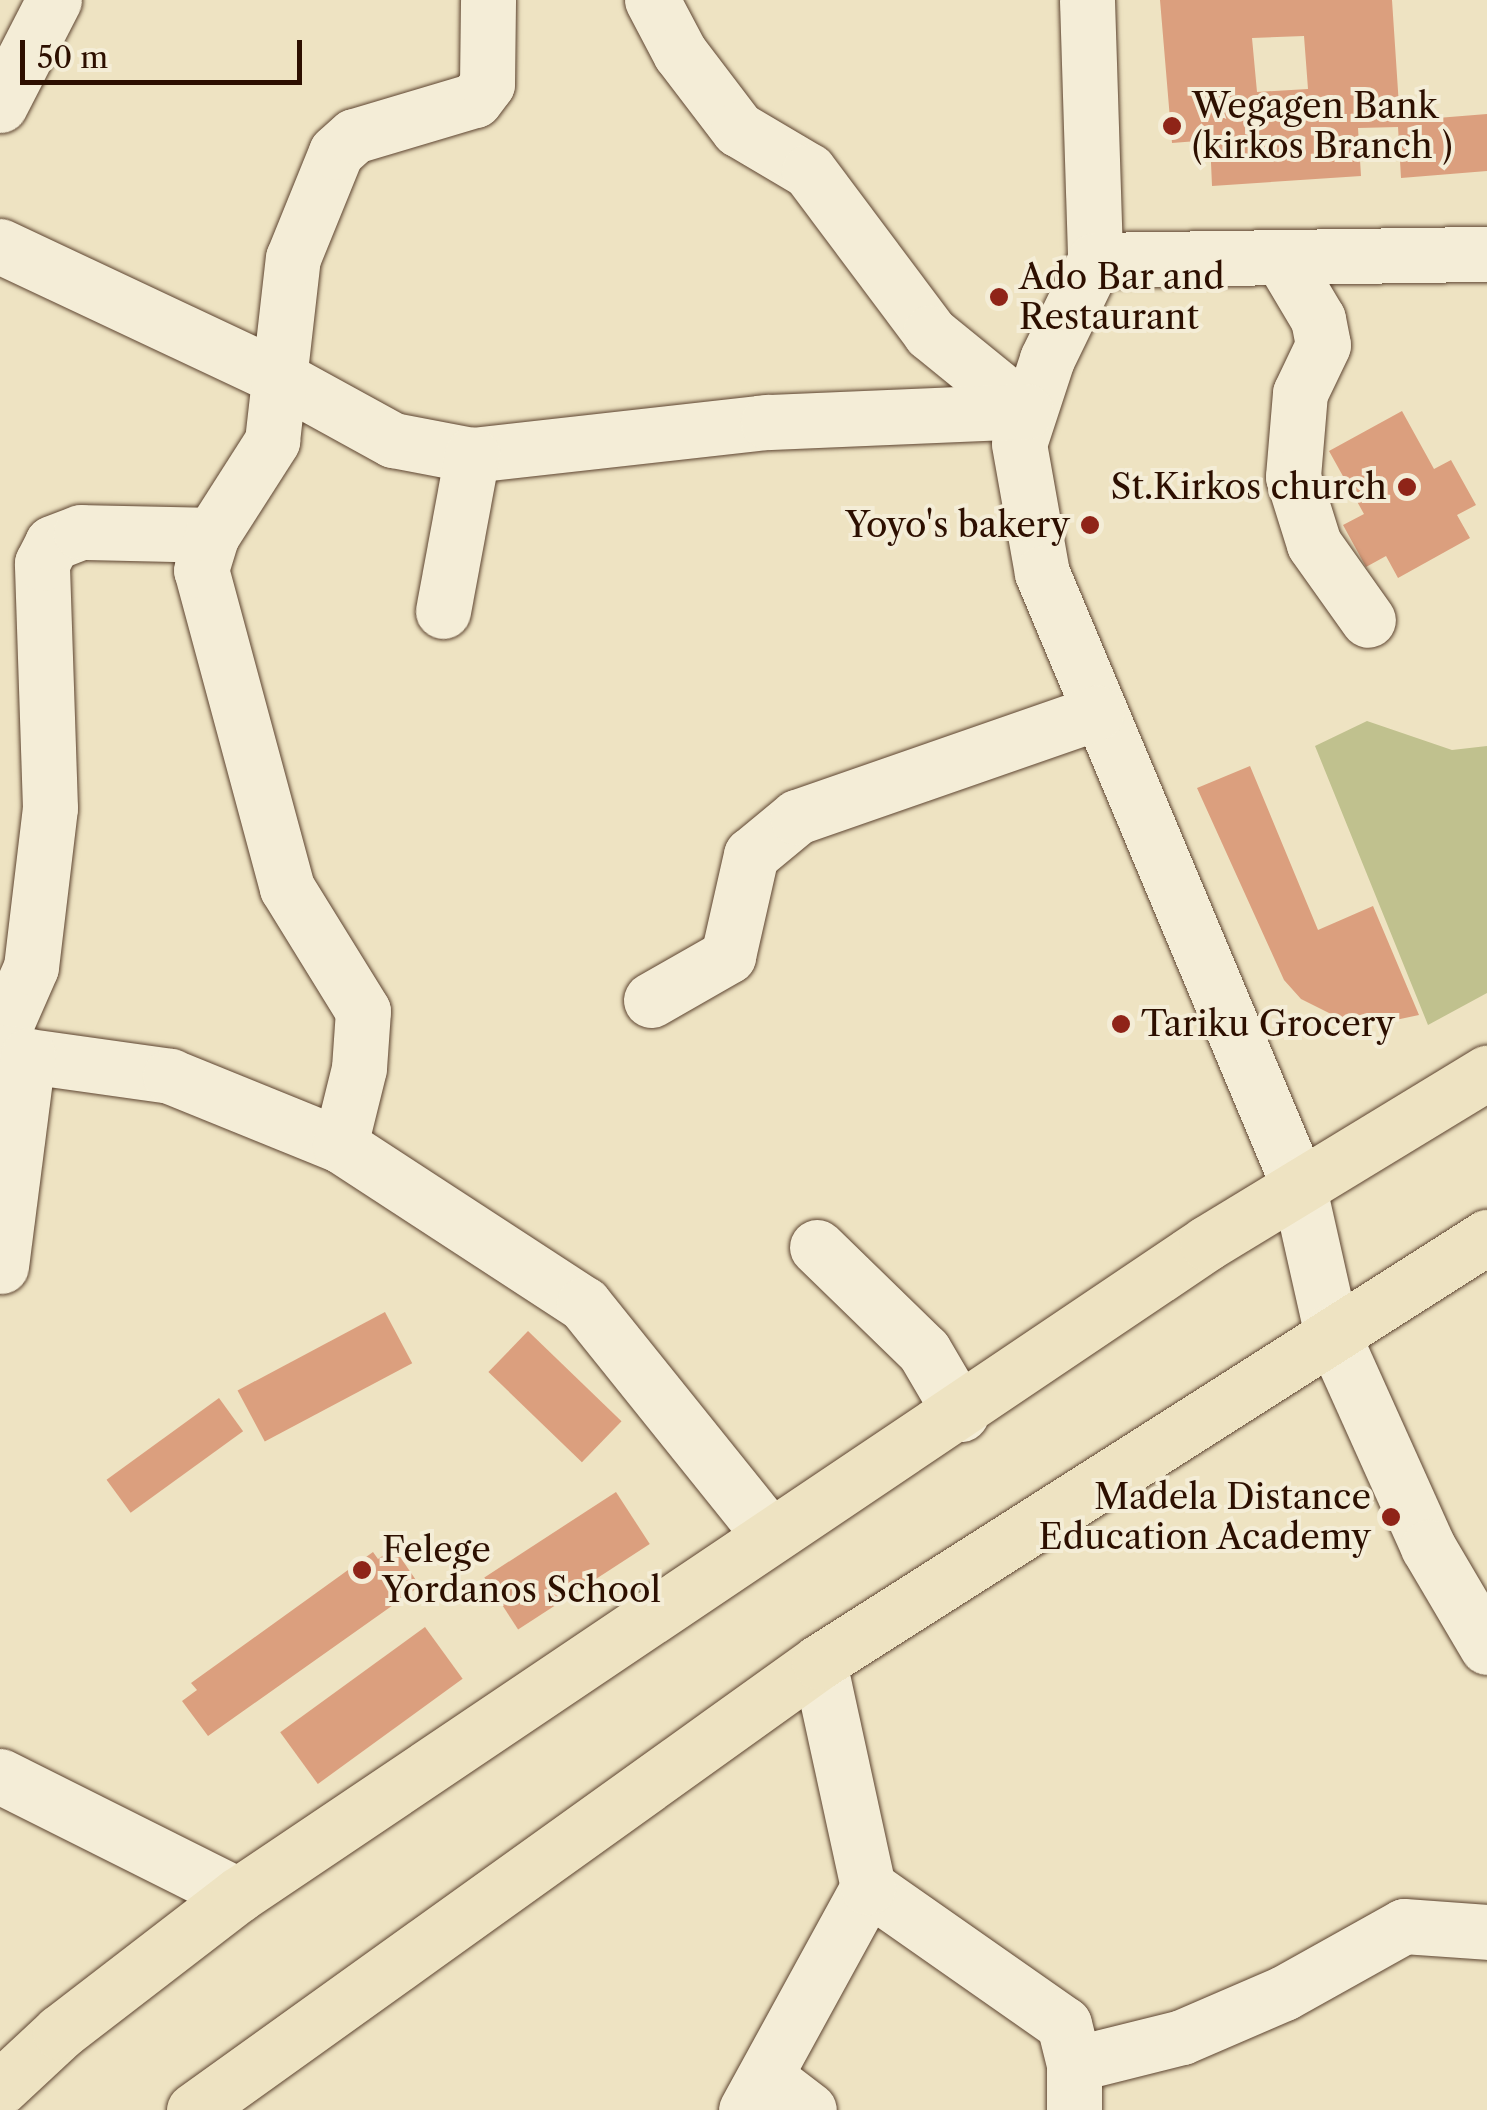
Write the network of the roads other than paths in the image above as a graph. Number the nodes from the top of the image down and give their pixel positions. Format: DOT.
graph roads {
  1 [pos="54,0"];
  2 [pos="488,0"];
  3 [pos="652,0"];
  4 [pos="1087,0"];
  5 [pos="0,105"];
  6 [pos="0,246"];
  7 [pos="1487,254"];
  8 [pos="1281,257"];
  9 [pos="1095,260"];
  10 [pos="280,378"];
  11 [pos="1026,411"];
  12 [pos="472,455"];
  13 [pos="212,534"];
  14 [pos="443,611"];
  15 [pos="1368,620"];
  16 [pos="1096,712"];
  17 [pos="651,1000"];
  18 [pos="9,1049"];
  19 [pos="1487,1074"];
  20 [pos="340,1145"];
  21 [pos="1298,1184"];
  22 [pos="1487,1237"];
  23 [pos="817,1247"];
  24 [pos="2,1266"];
  25 [pos="1331,1332"];
  26 [pos="961,1414"];
  27 [pos="770,1534"];
  28 [pos="1473,1609"];
  29 [pos="1487,1647"];
  30 [pos="819,1662"];
  31 [pos="0,1776"];
  32 [pos="868,1887"];
  33 [pos="238,1895"];
  34 [pos="1487,1932"];
  35 [pos="1074,2087"];
  36 [pos="0,2088"];
  37 [pos="756,2094"];
  38 [pos="194,2110"];
  39 [pos="809,2110"];
  1 -- 5 [label="street"];
  2 -- 10 [label="street"];
  3 -- 11 [label="street"];
  4 -- 9 [label="street"];
  6 -- 10 [label="street"];
  7 -- 8 [label="street"];
  8 -- 9 [label="street"];
  8 -- 15 [label="street"];
  9 -- 11 [label="street"];
  10 -- 12 [label="street"];
  10 -- 13 [label="street"];
  11 -- 12 [label="street"];
  11 -- 16 [label="street"];
  12 -- 14 [label="street"];
  13 -- 18 [label="street"];
  13 -- 20 [label="street"];
  16 -- 17 [label="street"];
  16 -- 21 [label="street"];
  18 -- 20 [label="street"];
  18 -- 24 [label="street"];
  19 -- 21 [label="main road"];
  20 -- 27 [label="street"];
  21 -- 25 [label="street"];
  21 -- 26 [label="main road"];
  22 -- 25 [label="main road"];
  23 -- 26 [label="street"];
  25 -- 28 [label="street"];
  25 -- 30 [label="main road"];
  26 -- 27 [label="main road"];
  27 -- 33 [label="main road"];
  28 -- 29 [label="street"];
  30 -- 32 [label="street"];
  30 -- 38 [label="main road"];
  31 -- 33 [label="street"];
  32 -- 35 [label="street"];
  32 -- 37 [label="street"];
  33 -- 36 [label="main road"];
  34 -- 35 [label="street"];
  37 -- 39 [label="street"];
}
